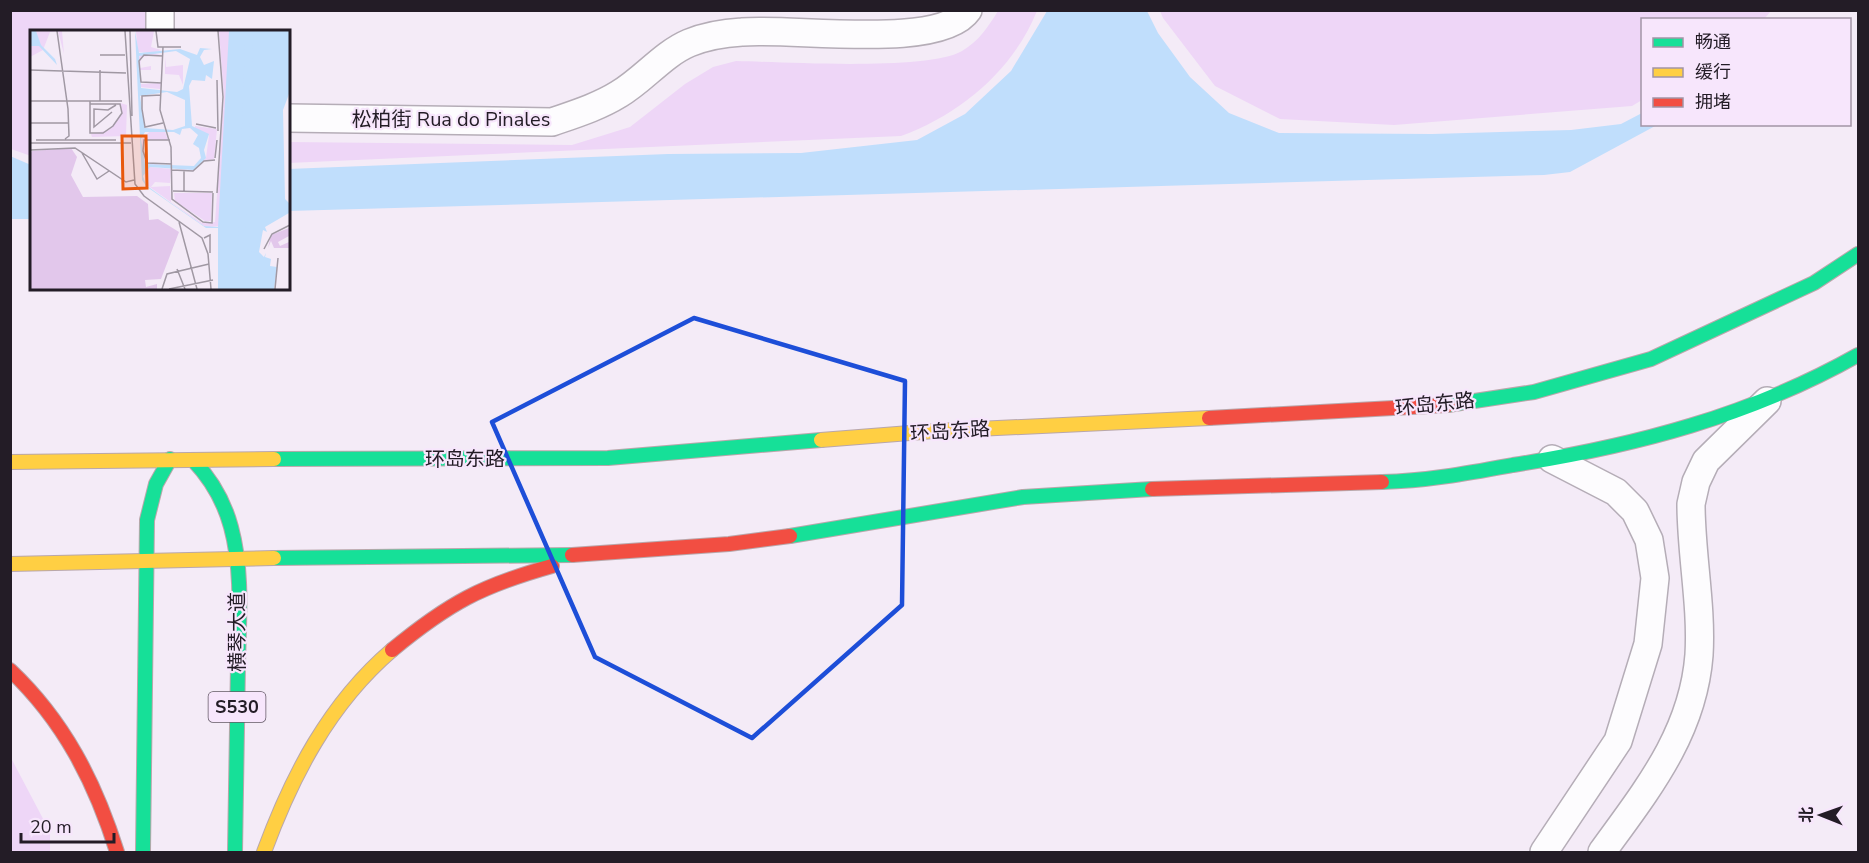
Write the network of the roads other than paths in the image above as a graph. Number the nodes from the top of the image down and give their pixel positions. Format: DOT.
graph roads {
  1 [pos="160,10"];
  2 [pos="968,10"];
  3 [pos="160,30"];
  4 [pos="290,118"];
  5 [pos="1858,254"];
  6 [pos="1858,355"];
  7 [pos="1769,399"];
  8 [pos="170,459"];
  9 [pos="1552,459"];
  10 [pos="194,460"];
  11 [pos="10,462"];
  12 [pos="588,555"];
  13 [pos="236,562"];
  14 [pos="146,563"];
  15 [pos="10,564"];
  16 [pos="10,670"];
  17 [pos="117,852"];
  18 [pos="143,852"];
  19 [pos="236,852"];
  20 [pos="264,852"];
  21 [pos="1544,852"];
  22 [pos="1602,852"];
  1 -- 3 [label="street"];
  2 -- 4 [label="street, 松柏街 Rua do Pinales"];
  5 -- 10 [label="main road, 环岛东路"];
  6 -- 7 [label="main road"];
  7 -- 9 [label="main road"];
  7 -- 22 [label="street"];
  8 -- 10 [label="main road, 环岛东路"];
  8 -- 11 [label="main road, 环岛东路"];
  8 -- 14 [label="main road"];
  9 -- 12 [label="main road"];
  9 -- 21 [label="street"];
  10 -- 13 [label="main road, 横琴大道 / S530"];
  12 -- 13 [label="main road"];
  12 -- 20 [label="main road"];
  13 -- 14 [label="main road"];
  13 -- 19 [label="main road, 横琴大道 / S530"];
  14 -- 15 [label="main road"];
  14 -- 18 [label="main road"];
  16 -- 17 [label="main road"];
}
